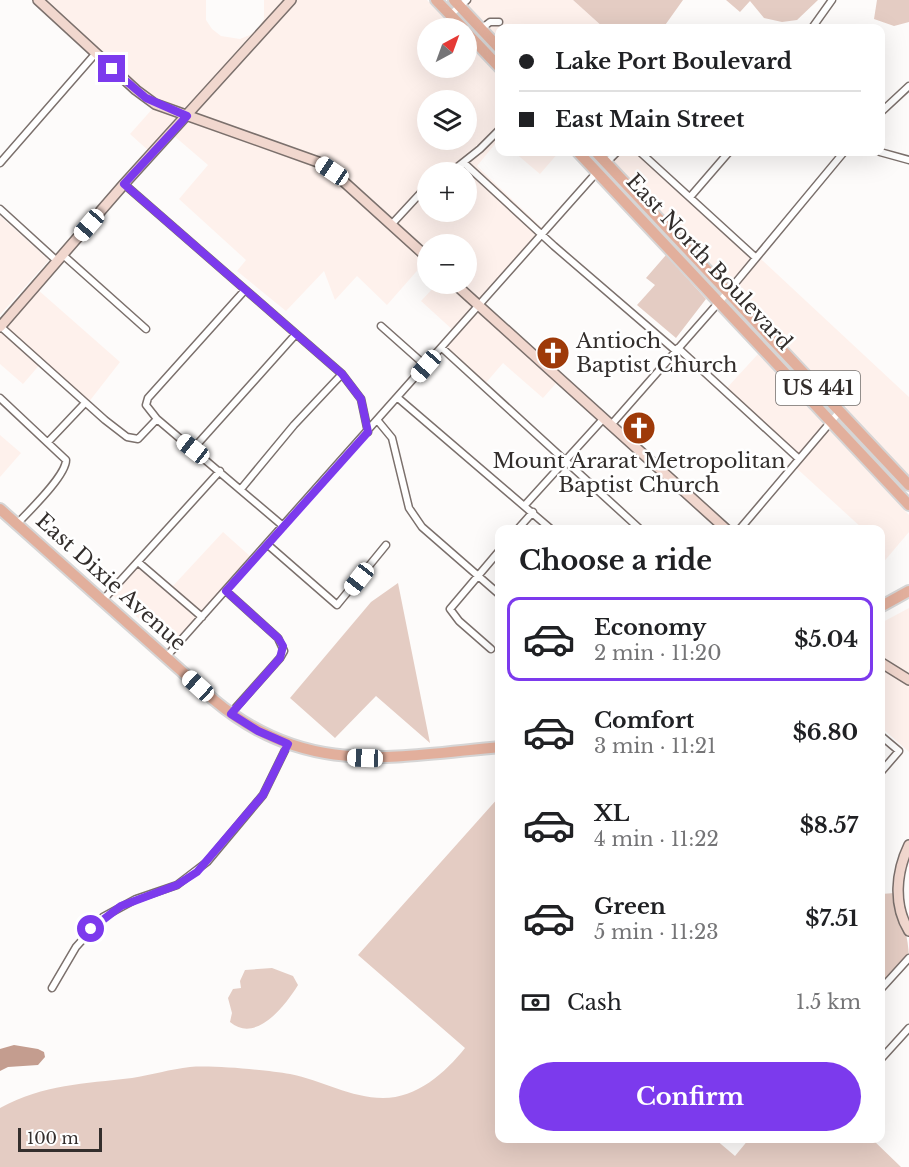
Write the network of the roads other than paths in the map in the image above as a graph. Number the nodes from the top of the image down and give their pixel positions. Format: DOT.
graph roads {
  1 [pos="38,0"];
  2 [pos="291,0"];
  3 [pos="436,0"];
  4 [pos="832,0"];
  5 [pos="460,2"];
  6 [pos="450,15"];
  7 [pos="453,18"];
  8 [pos="499,22"];
  9 [pos="815,24"];
  10 [pos="481,29"];
  11 [pos="477,44"];
  12 [pos="495,44"];
  13 [pos="96,53"];
  14 [pos="495,63"];
  15 [pos="909,86"];
  16 [pos="885,108"];
  17 [pos="187,116"];
  18 [pos="495,134"];
  19 [pos="885,153"];
  20 [pos="582,156"];
  21 [pos="600,156"];
  22 [pos="613,156"];
  23 [pos="645,156"];
  24 [pos="726,156"];
  25 [pos="841,156"];
  26 [pos="909,160"];
  27 [pos="465,162"];
  28 [pos="606,162"];
  29 [pos="0,163"];
  30 [pos="597,172"];
  31 [pos="477,175"];
  32 [pos="124,184"];
  33 [pos="691,196"];
  34 [pos="417,198"];
  35 [pos="0,209"];
  36 [pos="391,225"];
  37 [pos="542,235"];
  38 [pos="417,248"];
  39 [pos="755,257"];
  40 [pos="60,258"];
  41 [pos="245,291"];
  42 [pos="466,294"];
  43 [pos="723,297"];
  44 [pos="480,306"];
  45 [pos="0,326"];
  46 [pos="381,326"];
  47 [pos="146,329"];
  48 [pos="296,334"];
  49 [pos="442,348"];
  50 [pos="677,350"];
  51 [pos="426,366"];
  52 [pos="342,374"];
  53 [pos="0,398"];
  54 [pos="398,398"];
  55 [pos="85,403"];
  56 [pos="840,411"];
  57 [pos="158,419"];
  58 [pos="378,421"];
  59 [pos="608,421"];
  60 [pos="831,421"];
  61 [pos="368,432"];
  62 [pos="48,442"];
  63 [pos="193,449"];
  64 [pos="798,458"];
  65 [pos="565,462"];
  66 [pos="220,471"];
  67 [pos="909,484"];
  68 [pos="241,489"];
  69 [pos="525,505"];
  70 [pos="909,506"];
  71 [pos="0,509"];
  72 [pos="533,512"];
  73 [pos="17,524"];
  74 [pos="521,525"];
  75 [pos="547,525"];
  76 [pos="635,525"];
  77 [pos="722,525"];
  78 [pos="742,525"];
  79 [pos="283,526"];
  80 [pos="267,544"];
  81 [pos="386,545"];
  82 [pos="495,555"];
  83 [pos="138,562"];
  84 [pos="477,575"];
  85 [pos="226,591"];
  86 [pos="495,591"];
  87 [pos="909,591"];
  88 [pos="102,600"];
  89 [pos="885,604"];
  90 [pos="202,617"];
  91 [pos="491,649"];
  92 [pos="166,657"];
  93 [pos="885,665"];
  94 [pos="909,680"];
  95 [pos="231,714"];
  96 [pos="885,739"];
  97 [pos="288,744"];
  98 [pos="495,747"];
  99 [pos="885,767"];
  100 [pos="909,845"];
  101 [pos="909,931"];
  102 [pos="909,958"];
  103 [pos="885,984"];
  104 [pos="52,988"];
  105 [pos="909,1028"];
  106 [pos="885,1054"];
  1 -- 13 [label="main road"];
  2 -- 17 [label="main road"];
  3 -- 6 [label="main road"];
  4 -- 9 [label="street"];
  5 -- 6 [label="street"];
  5 -- 10 [label="main road"];
  6 -- 7 [label="main road"];
  8 -- 10 [label="street"];
  10 -- 12 [label="main road"];
  11 -- 14 [label="main road"];
  13 -- 17 [label="main road"];
  13 -- 29 [label="street"];
  15 -- 16 [label="street"];
  17 -- 32 [label="main road"];
  17 -- 36 [label="main road"];
  18 -- 27 [label="street"];
  19 -- 26 [label="street"];
  20 -- 30 [label="main road, East North Boulevard / US 441"];
  21 -- 28 [label="main road, East North Boulevard / US 441"];
  22 -- 28 [label="street"];
  23 -- 33 [label="street"];
  24 -- 33 [label="street"];
  25 -- 39 [label="street"];
  28 -- 30 [label="street"];
  28 -- 43 [label="main road, East North Boulevard / US 441"];
  30 -- 37 [label="street"];
  30 -- 43 [label="main road, East North Boulevard / US 441"];
  31 -- 37 [label="street"];
  32 -- 40 [label="main road"];
  32 -- 41 [label="street"];
  33 -- 39 [label="street"];
  34 -- 36 [label="street"];
  35 -- 40 [label="street"];
  36 -- 38 [label="main road"];
  37 -- 44 [label="street"];
  37 -- 50 [label="street"];
  39 -- 43 [label="street"];
  40 -- 45 [label="main road"];
  40 -- 47 [label="street"];
  41 -- 48 [label="street"];
  41 -- 57 [label="street"];
  42 -- 44 [label="main road"];
  43 -- 50 [label="street"];
  43 -- 56 [label="main road, East North Boulevard / US 441"];
  43 -- 60 [label="main road, East North Boulevard / US 441"];
  44 -- 49 [label="street"];
  44 -- 59 [label="main road"];
  45 -- 55 [label="street"];
  46 -- 51 [label="street"];
  48 -- 52 [label="street"];
  48 -- 63 [label="street"];
  49 -- 51 [label="street"];
  49 -- 65 [label="street"];
  50 -- 59 [label="street"];
  50 -- 64 [label="street"];
  51 -- 54 [label="street"];
  52 -- 61 [label="street"];
  52 -- 68 [label="street"];
  53 -- 62 [label="street"];
  54 -- 58 [label="street"];
  54 -- 69 [label="street"];
  55 -- 57 [label="street"];
  55 -- 62 [label="street"];
  56 -- 60 [label="street"];
  56 -- 67 [label="main road, East North Boulevard / US 441"];
  57 -- 63 [label="street"];
  58 -- 61 [label="street"];
  58 -- 84 [label="street"];
  59 -- 65 [label="street"];
  59 -- 77 [label="main road"];
  60 -- 64 [label="street"];
  60 -- 70 [label="main road, East North Boulevard / US 441"];
  61 -- 79 [label="street"];
  62 -- 73 [label="street"];
  63 -- 66 [label="street"];
  64 -- 78 [label="street"];
  65 -- 69 [label="street"];
  65 -- 76 [label="street"];
  66 -- 68 [label="street"];
  66 -- 83 [label="street"];
  68 -- 79 [label="street"];
  69 -- 72 [label="street"];
  71 -- 73 [label="main road, East Dixie Avenue"];
  72 -- 74 [label="street"];
  72 -- 75 [label="street"];
  73 -- 88 [label="main road, East Dixie Avenue"];
  79 -- 80 [label="street"];
  80 -- 81 [label="street"];
  80 -- 85 [label="street"];
  82 -- 84 [label="street"];
  83 -- 88 [label="street"];
  83 -- 90 [label="street"];
  84 -- 86 [label="street"];
  84 -- 91 [label="street"];
  85 -- 90 [label="street"];
  85 -- 95 [label="street"];
  87 -- 89 [label="main road"];
  88 -- 92 [label="main road, East Dixie Avenue"];
  90 -- 92 [label="street"];
  92 -- 95 [label="main road, East Dixie Avenue"];
  93 -- 94 [label="main road"];
  95 -- 97 [label="main road, East Dixie Avenue"];
  96 -- 99 [label="street"];
  97 -- 98 [label="main road, East Dixie Avenue"];
  97 -- 104 [label="street"];
  100 -- 101 [label="main road"];
  102 -- 103 [label="street"];
  105 -- 106 [label="street"];
}
